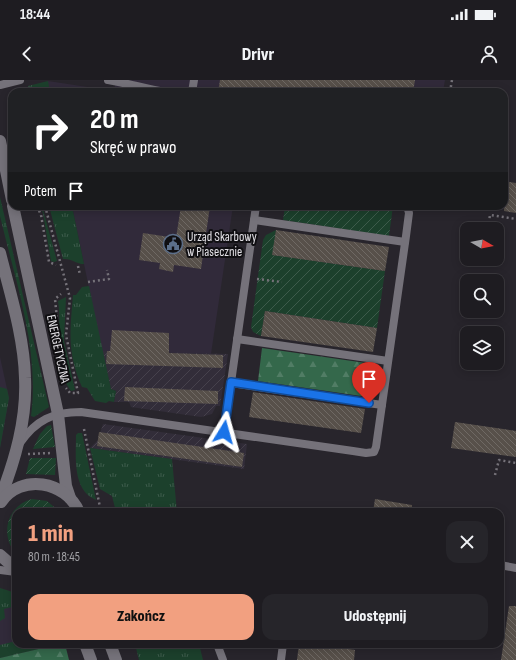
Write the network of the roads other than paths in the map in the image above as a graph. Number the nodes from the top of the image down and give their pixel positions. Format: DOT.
graph roads {
  1 [pos="20,80"];
  2 [pos="108,80"];
  3 [pos="122,81"];
  4 [pos="138,84"];
  5 [pos="0,85"];
  6 [pos="152,88"];
  7 [pos="0,141"];
  8 [pos="8,180"];
  9 [pos="14,210"];
  10 [pos="255,210"];
  11 [pos="408,210"];
  12 [pos="254,220"];
  13 [pos="405,242"];
  14 [pos="0,253"];
  15 [pos="237,339"];
  16 [pos="388,361"];
  17 [pos="231,382"];
  18 [pos="382,404"];
  19 [pos="58,414"];
  20 [pos="224,432"];
  21 [pos="17,449"];
  22 [pos="70,498"];
  23 [pos="0,499"];
  24 [pos="0,503"];
  25 [pos="76,508"];
  26 [pos="0,555"];
  27 [pos="12,566"];
  28 [pos="504,566"];
  29 [pos="516,568"];
  30 [pos="0,570"];
  31 [pos="12,570"];
  32 [pos="86,648"];
  33 [pos="112,648"];
  34 [pos="218,648"];
  35 [pos="282,648"];
  36 [pos="91,660"];
  37 [pos="116,660"];
  38 [pos="223,660"];
  39 [pos="281,660"];
  1 -- 5 [label="lane"];
  2 -- 3 [label="lane"];
  3 -- 4 [label="lane"];
  4 -- 6 [label="lane"];
  7 -- 8 [label="street"];
  9 -- 19 [label="street, ENERGETYCZNA"];
  10 -- 12 [label="lane"];
  11 -- 13 [label="lane"];
  12 -- 13 [label="lane"];
  12 -- 15 [label="lane"];
  13 -- 16 [label="lane"];
  14 -- 21 [label="street"];
  15 -- 16 [label="lane"];
  15 -- 17 [label="lane"];
  16 -- 18 [label="lane"];
  17 -- 18 [label="lane"];
  17 -- 20 [label="lane"];
  18 -- 20 [label="lane"];
  19 -- 20 [label="lane"];
  19 -- 21 [label="lane"];
  19 -- 22 [label="street, ENERGETYCZNA"];
  21 -- 23 [label="street"];
  22 -- 24 [label="street, ENERGETYCZNA"];
  22 -- 25 [label="street, ENERGETYCZNA"];
  26 -- 27 [label="street"];
  28 -- 29 [label="lane"];
  30 -- 31 [label="lane"];
  32 -- 36 [label="street"];
  33 -- 37 [label="street"];
  34 -- 38 [label="lane"];
  35 -- 39 [label="lane"];
}
